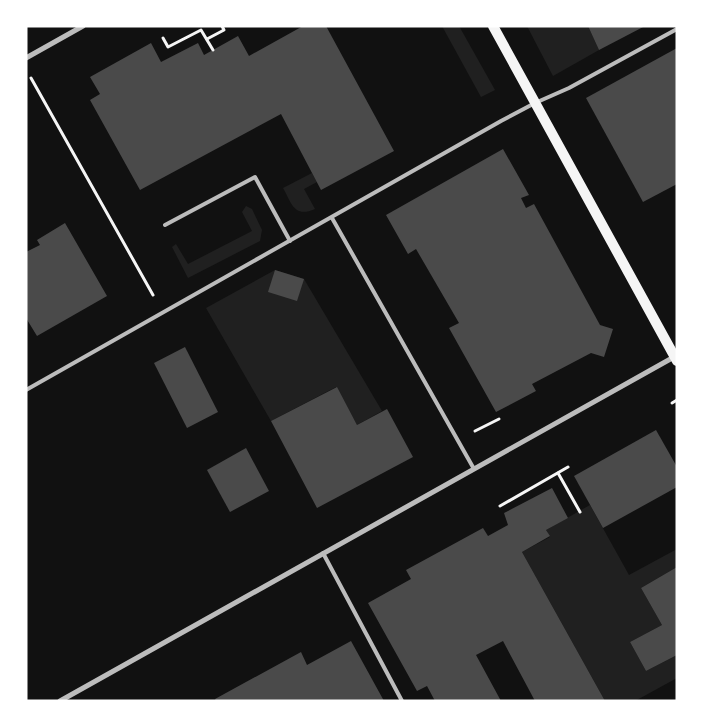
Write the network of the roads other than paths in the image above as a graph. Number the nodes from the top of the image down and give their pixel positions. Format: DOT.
graph roads {
  1 [pos="83,26"];
  2 [pos="493,26"];
  3 [pos="677,29"];
  4 [pos="26,58"];
  5 [pos="535,103"];
  6 [pos="332,218"];
  7 [pos="165,225"];
  8 [pos="290,241"];
  9 [pos="676,358"];
  10 [pos="26,390"];
  11 [pos="474,469"];
  12 [pos="323,553"];
  13 [pos="60,701"];
  14 [pos="402,701"];
  1 -- 4 [label="street"];
  2 -- 5 [label="main road"];
  3 -- 5 [label="lane"];
  5 -- 6 [label="lane"];
  5 -- 9 [label="main road"];
  6 -- 8 [label="lane"];
  6 -- 11 [label="lane"];
  7 -- 8 [label="lane"];
  8 -- 10 [label="lane"];
  9 -- 11 [label="street"];
  11 -- 12 [label="street"];
  12 -- 13 [label="street"];
  12 -- 14 [label="lane"];
}
